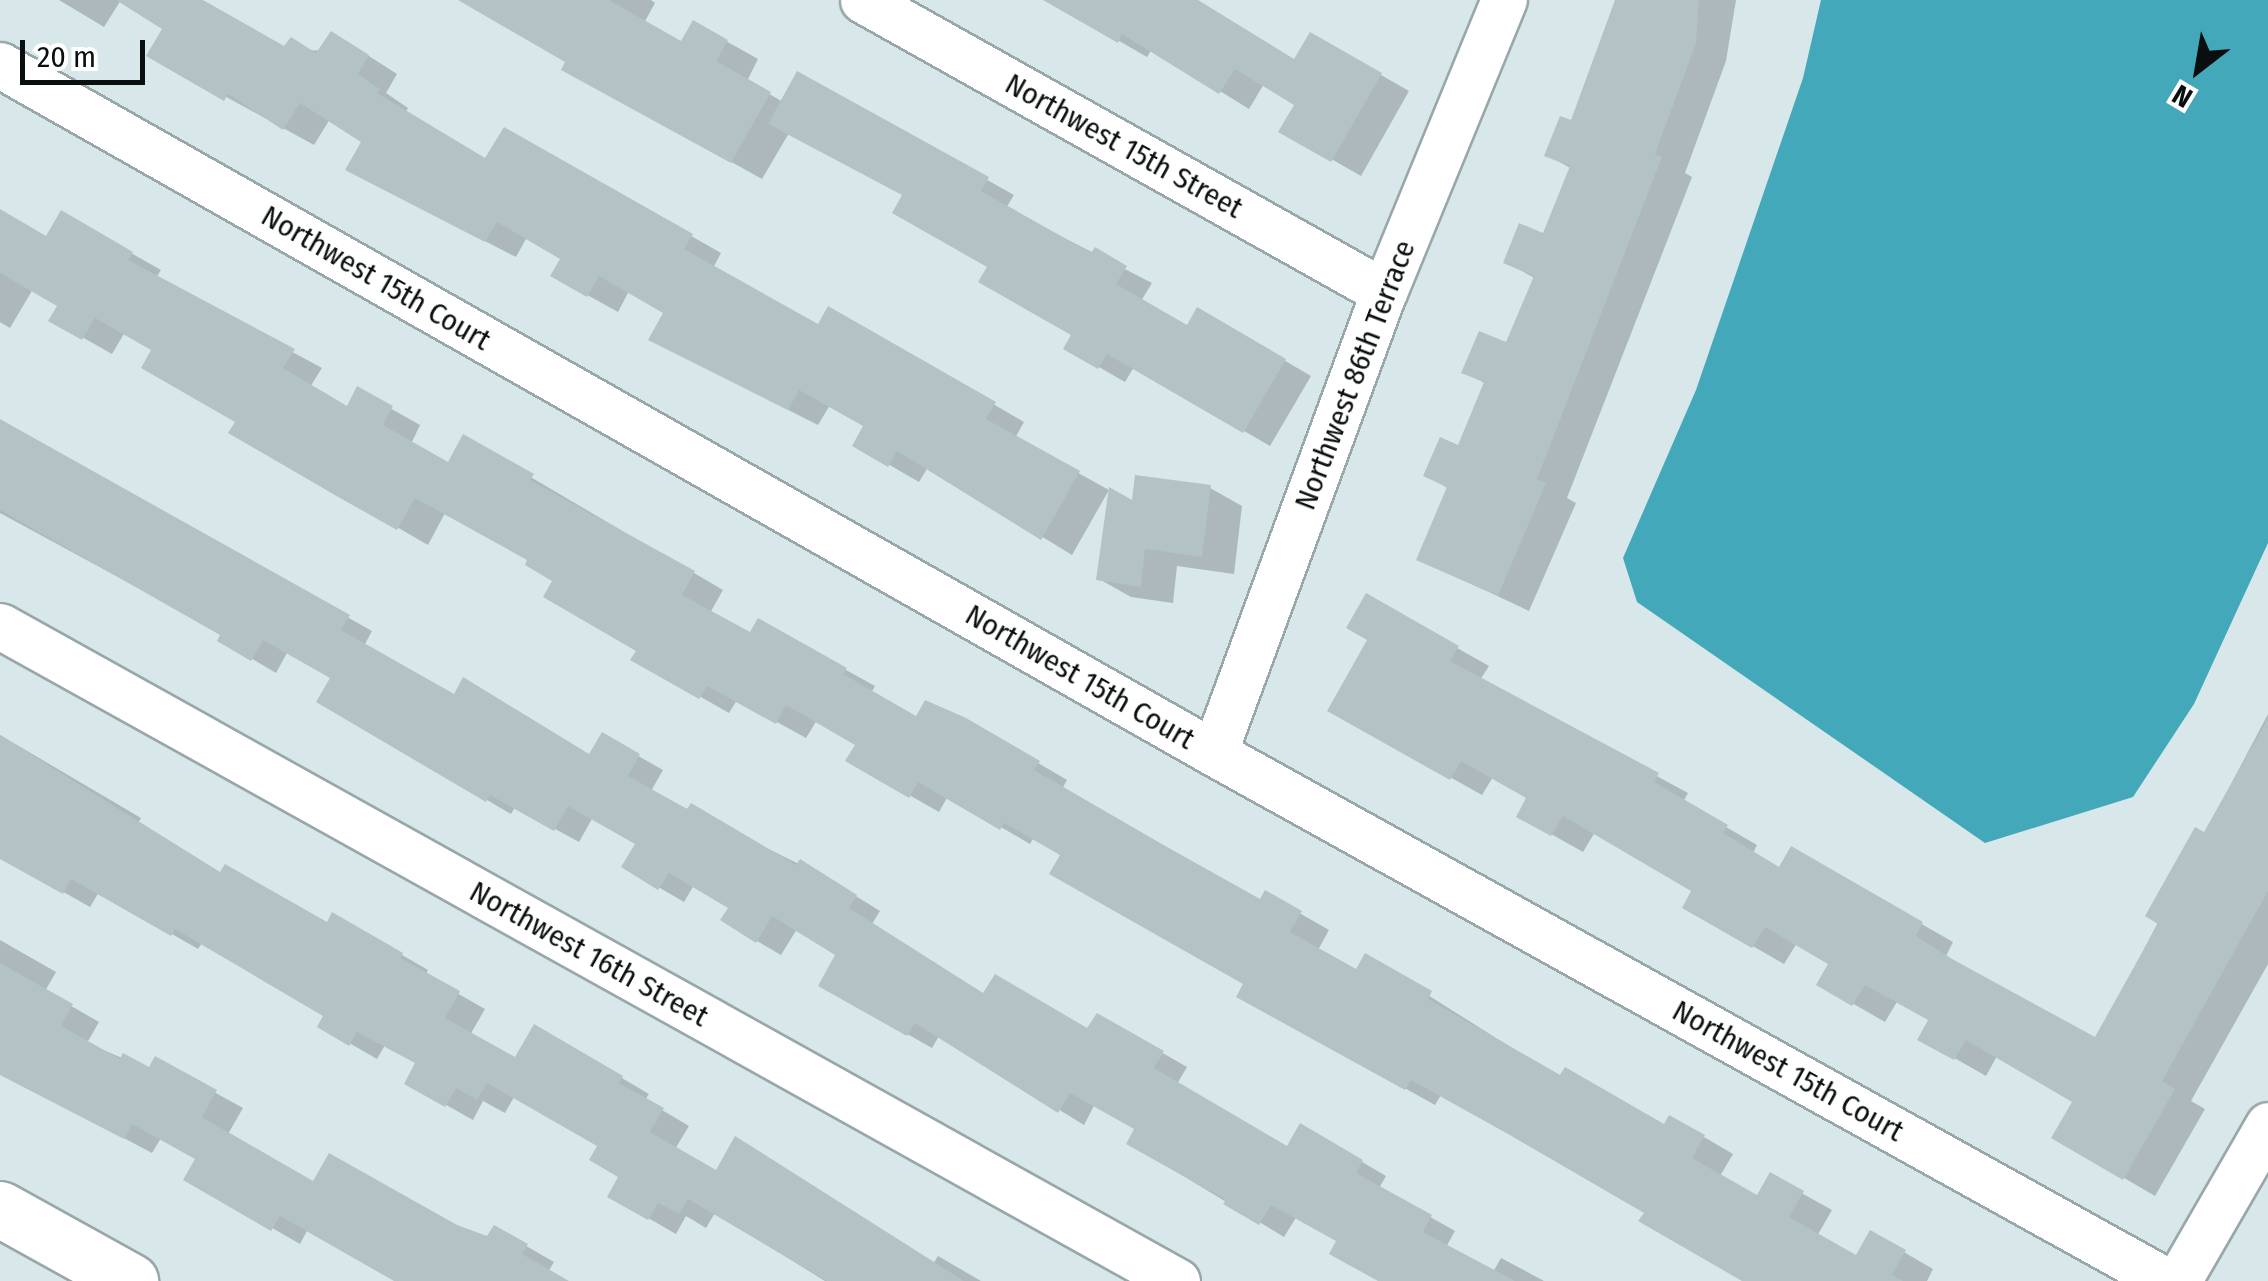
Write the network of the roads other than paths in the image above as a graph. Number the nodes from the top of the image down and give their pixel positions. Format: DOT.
graph roads {
  1 [pos="864,0"];
  2 [pos="1504,0"];
  3 [pos="0,65"];
  4 [pos="1384,292"];
  5 [pos="0,626"];
  6 [pos="1214,753"];
  7 [pos="2268,1125"];
  8 [pos="0,1209"];
  9 [pos="130,1281"];
  10 [pos="1177,1281"];
  11 [pos="2166,1281"];
  12 [pos="2178,1281"];
  1 -- 4 [label="street, Northwest 15th Street"];
  2 -- 4 [label="street, Northwest 86th Terrace"];
  3 -- 6 [label="street, Northwest 15th Court"];
  4 -- 6 [label="street, Northwest 86th Terrace"];
  5 -- 10 [label="street, Northwest 16th Street"];
  6 -- 11 [label="street, Northwest 15th Court"];
  7 -- 12 [label="street"];
  8 -- 9 [label="street"];
}
